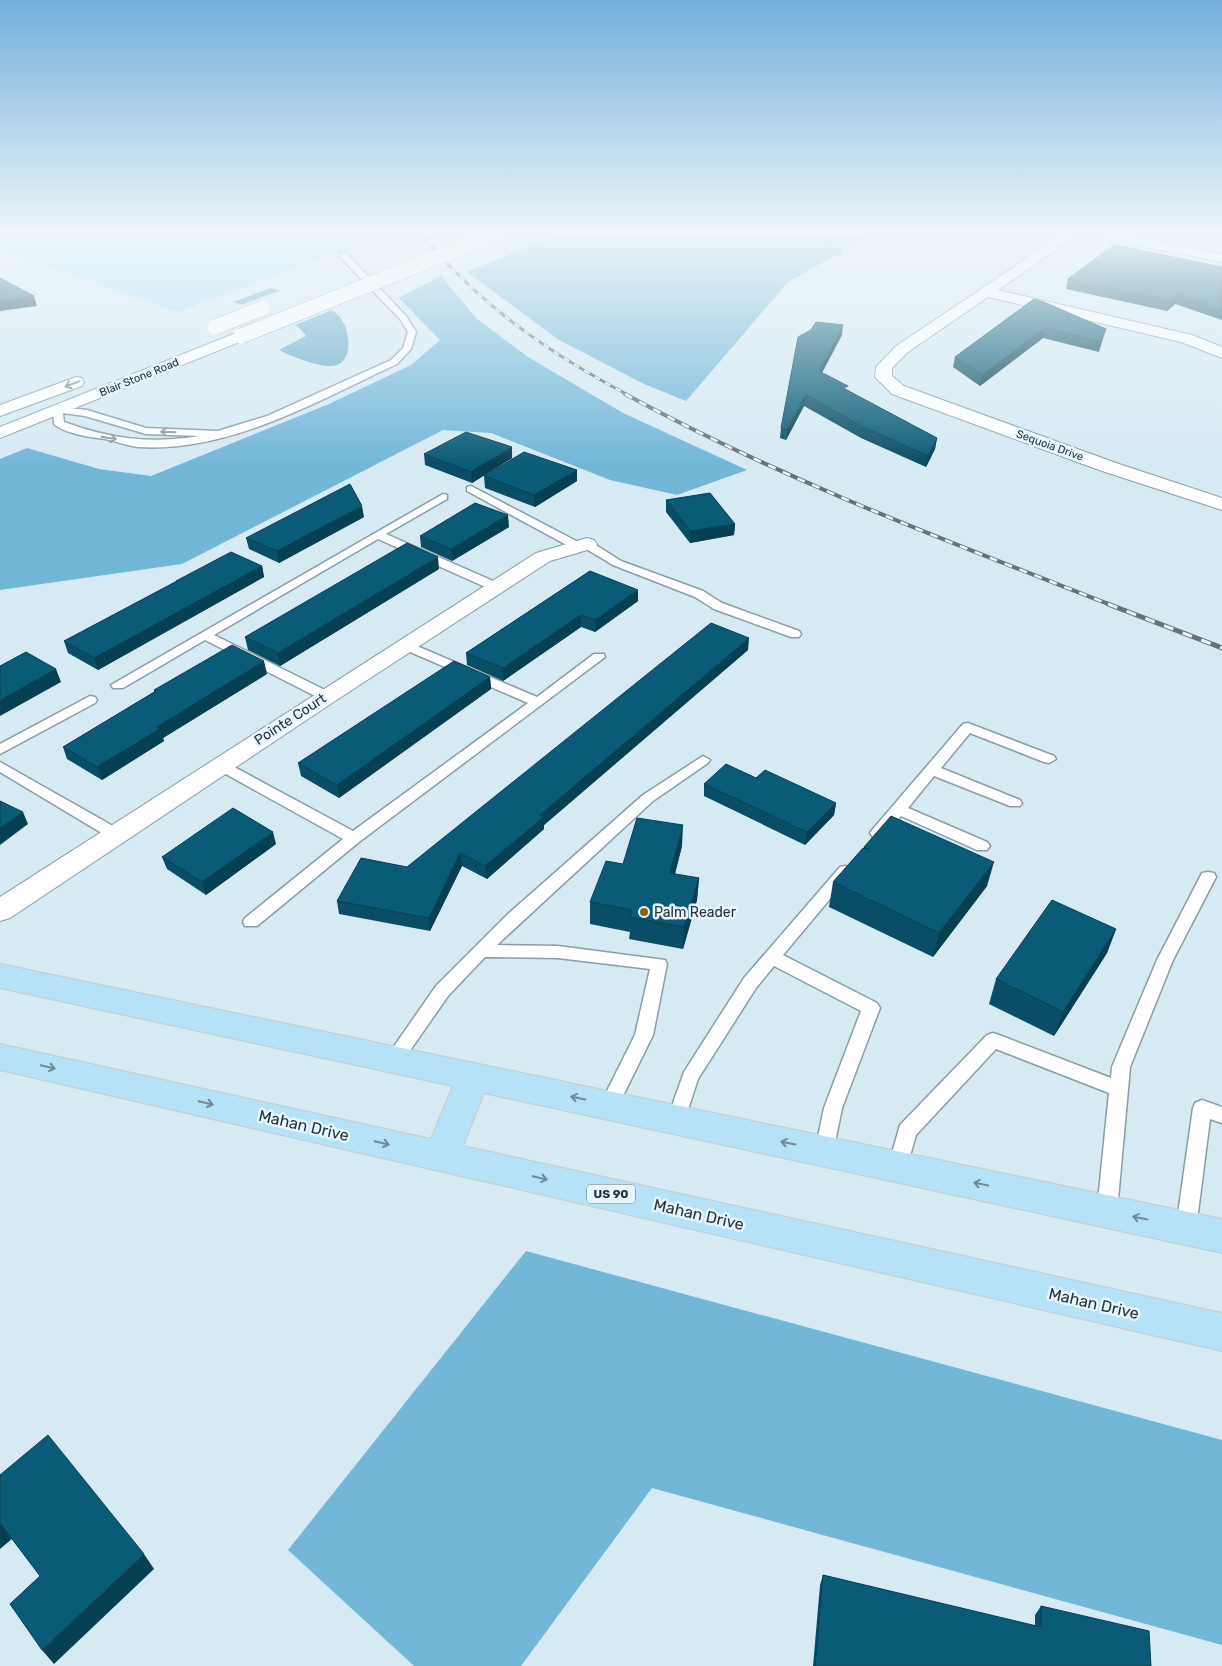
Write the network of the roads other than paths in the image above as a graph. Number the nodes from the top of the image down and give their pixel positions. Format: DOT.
graph roads {
  1 [pos="258,310"];
  2 [pos="306,310"];
  3 [pos="395,310"];
  4 [pos="959,310"];
  5 [pos="1063,310"];
  6 [pos="197,334"];
  7 [pos="1222,353"];
  8 [pos="93,376"];
  9 [pos="32,399"];
  10 [pos="58,410"];
  11 [pos="0,411"];
  12 [pos="0,433"];
  13 [pos="217,434"];
  14 [pos="479,484"];
  15 [pos="443,497"];
  16 [pos="1222,504"];
  17 [pos="378,535"];
  18 [pos="583,545"];
  19 [pos="496,587"];
  20 [pos="795,634"];
  21 [pos="204,635"];
  22 [pos="405,645"];
  23 [pos="599,657"];
  24 [pos="118,685"];
  25 [pos="326,696"];
  26 [pos="90,700"];
  27 [pos="538,702"];
  28 [pos="0,750"];
  29 [pos="1049,758"];
  30 [pos="703,760"];
  31 [pos="220,764"];
  32 [pos="0,766"];
  33 [pos="932,770"];
  34 [pos="1015,803"];
  35 [pos="898,808"];
  36 [pos="115,834"];
  37 [pos="354,838"];
  38 [pos="867,846"];
  39 [pos="982,846"];
  40 [pos="854,860"];
  41 [pos="1208,877"];
  42 [pos="0,911"];
  43 [pos="251,922"];
  44 [pos="481,951"];
  45 [pos="772,957"];
  46 [pos="0,976"];
  47 [pos="0,1056"];
  48 [pos="394,1060"];
  49 [pos="474,1076"];
  50 [pos="1118,1089"];
  51 [pos="609,1105"];
  52 [pos="1222,1115"];
  53 [pos="676,1120"];
  54 [pos="824,1151"];
  55 [pos="441,1156"];
  56 [pos="898,1167"];
  57 [pos="1107,1211"];
  58 [pos="1186,1228"];
  59 [pos="1222,1236"];
  60 [pos="1222,1332"];
  1 -- 6 [label="street, bridge"];
  2 -- 10 [label="street, Blair Stone Road, bridge"];
  3 -- 13 [label="lane"];
  4 -- 16 [label="street, Sequoia Drive"];
  5 -- 7 [label="street"];
  8 -- 9 [label="street, Blair Stone Road, one-way"];
  9 -- 10 [label="street"];
  9 -- 11 [label="street, Blair Stone Road"];
  10 -- 12 [label="street, Blair Stone Road"];
  13 -- 10 [label="lane, one-way"];
  10 -- 13 [label="lane, one-way"];
  14 -- 18 [label="lane"];
  15 -- 17 [label="lane"];
  17 -- 19 [label="lane"];
  17 -- 21 [label="lane"];
  18 -- 19 [label="street, Pointe Court"];
  18 -- 20 [label="lane"];
  19 -- 22 [label="street, Pointe Court"];
  21 -- 24 [label="lane"];
  21 -- 25 [label="lane"];
  22 -- 25 [label="street, Pointe Court"];
  22 -- 27 [label="lane"];
  23 -- 27 [label="lane"];
  25 -- 31 [label="street, Pointe Court"];
  26 -- 28 [label="lane"];
  27 -- 37 [label="lane"];
  29 -- 33 [label="lane"];
  30 -- 44 [label="lane"];
  31 -- 36 [label="street, Pointe Court"];
  31 -- 37 [label="lane"];
  32 -- 36 [label="lane"];
  33 -- 34 [label="lane"];
  33 -- 35 [label="lane"];
  35 -- 38 [label="lane"];
  35 -- 39 [label="lane"];
  36 -- 42 [label="street, Pointe Court"];
  37 -- 43 [label="lane"];
  40 -- 45 [label="lane"];
  41 -- 50 [label="lane"];
  44 -- 48 [label="lane"];
  44 -- 51 [label="lane"];
  45 -- 53 [label="lane"];
  45 -- 54 [label="lane"];
  46 -- 48 [label="main road"];
  47 -- 55 [label="main road, Mahan Drive / US 90, one-way"];
  48 -- 49 [label="main road"];
  51 -- 49 [label="main road, one-way"];
  49 -- 55 [label="main road"];
  50 -- 56 [label="lane"];
  50 -- 57 [label="lane"];
  51 -- 53 [label="main road"];
  52 -- 58 [label="lane"];
  54 -- 53 [label="main road, one-way"];
  54 -- 56 [label="main road"];
  55 -- 60 [label="main road, Mahan Drive / US 90, one-way"];
  57 -- 56 [label="main road, one-way"];
  58 -- 57 [label="main road, one-way"];
  58 -- 59 [label="main road"];
}
